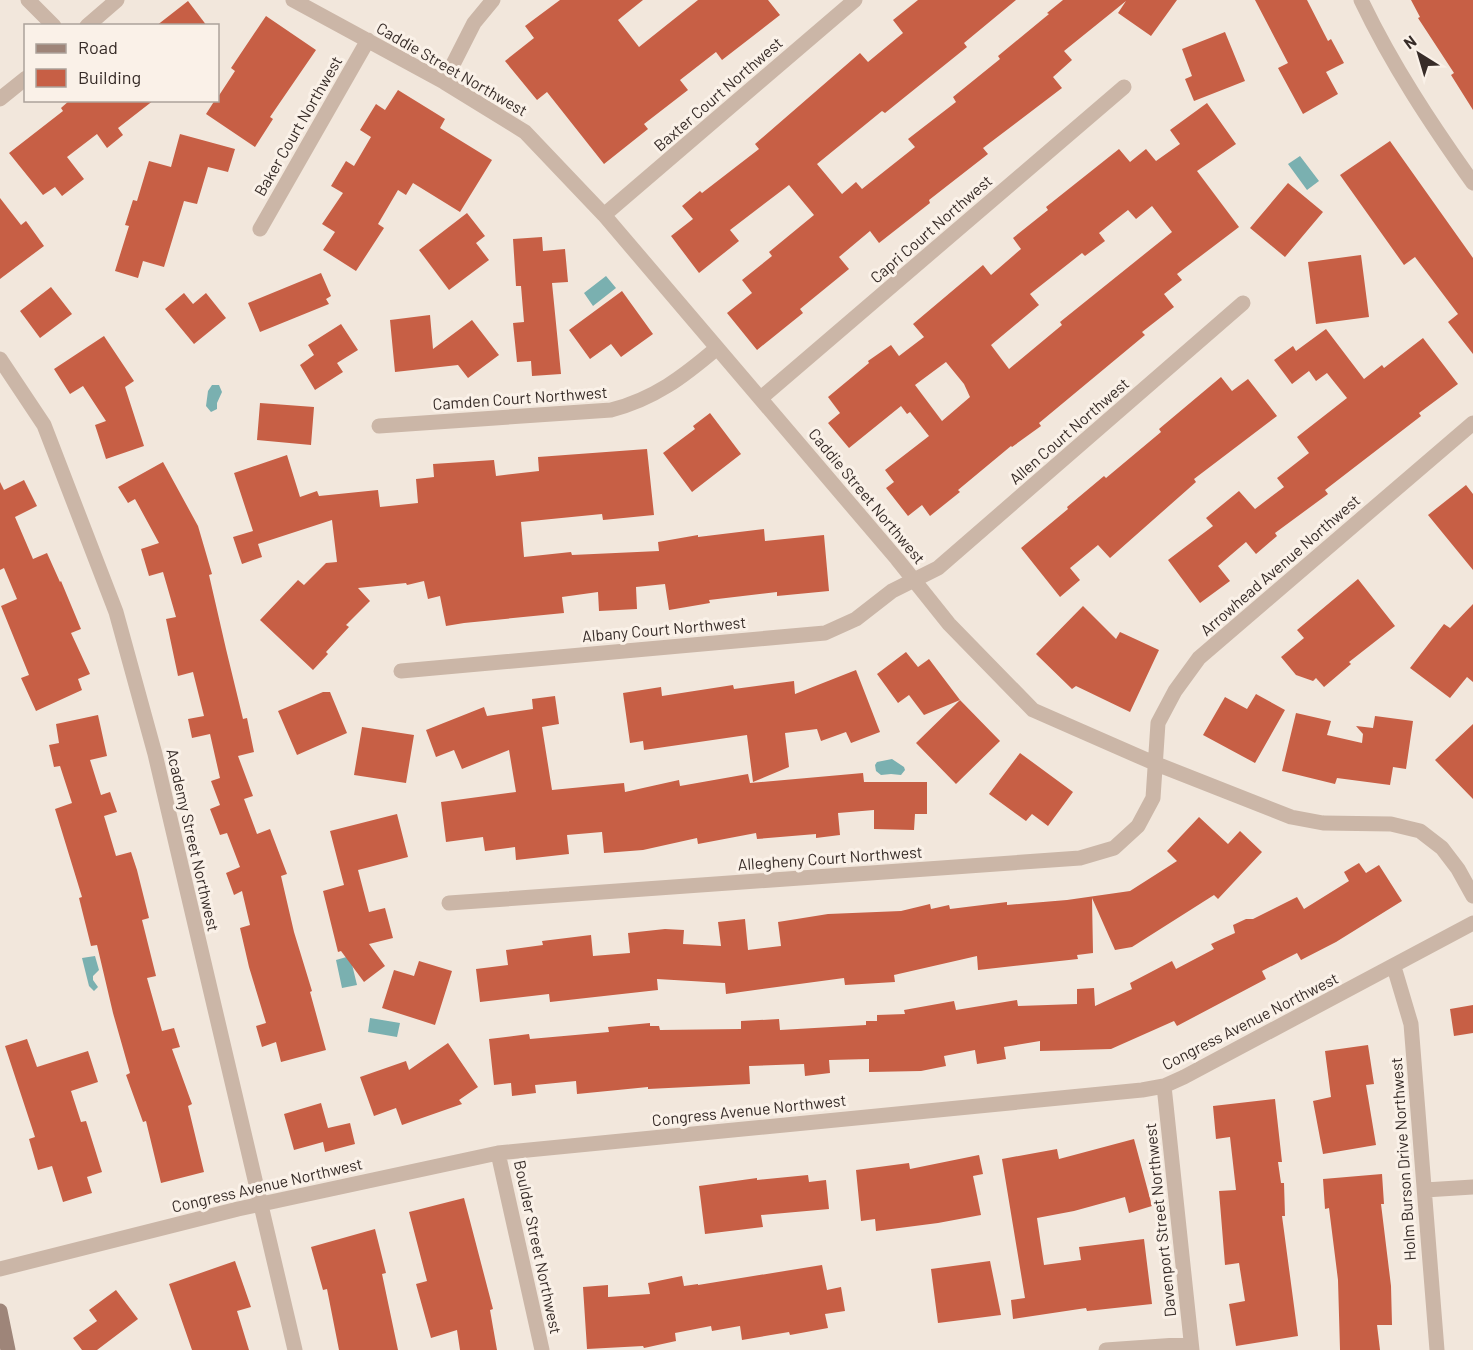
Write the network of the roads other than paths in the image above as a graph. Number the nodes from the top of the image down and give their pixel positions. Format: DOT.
graph roads {
  1 [pos="28,0"];
  2 [pos="117,0"];
  3 [pos="293,0"];
  4 [pos="493,0"];
  5 [pos="855,0"];
  6 [pos="1361,0"];
  7 [pos="52,24"];
  8 [pos="89,24"];
  9 [pos="368,40"];
  10 [pos="24,80"];
  11 [pos="444,82"];
  12 [pos="1124,87"];
  13 [pos="0,99"];
  14 [pos="1473,183"];
  15 [pos="604,215"];
  16 [pos="260,229"];
  17 [pos="1243,303"];
  18 [pos="717,348"];
  19 [pos="0,359"];
  20 [pos="761,398"];
  21 [pos="1473,423"];
  22 [pos="379,426"];
  23 [pos="915,580"];
  24 [pos="401,671"];
  25 [pos="1154,763"];
  26 [pos="1473,896"];
  27 [pos="449,903"];
  28 [pos="1473,923"];
  29 [pos="1394,967"];
  30 [pos="1164,1086"];
  31 [pos="498,1153"];
  32 [pos="1473,1187"];
  33 [pos="1425,1190"];
  34 [pos="261,1204"];
  35 [pos="0,1269"];
  36 [pos="0,1311"];
  37 [pos="1191,1347"];
  38 [pos="8,1350"];
  39 [pos="295,1350"];
  40 [pos="542,1350"];
  41 [pos="1106,1350"];
  42 [pos="1437,1350"];
  1 -- 7 [label="street"];
  2 -- 8 [label="street"];
  3 -- 9 [label="street, Caddie Street Northwest"];
  4 -- 11 [label="street"];
  5 -- 15 [label="street, Baxter Court Northwest"];
  6 -- 14 [label="street"];
  9 -- 11 [label="street, Caddie Street Northwest"];
  9 -- 16 [label="street, Baker Court Northwest"];
  10 -- 13 [label="street"];
  11 -- 15 [label="street, Caddie Street Northwest"];
  12 -- 20 [label="street, Capri Court Northwest"];
  15 -- 18 [label="street, Caddie Street Northwest"];
  17 -- 23 [label="street, Allen Court Northwest"];
  18 -- 20 [label="street, Caddie Street Northwest"];
  18 -- 22 [label="street, Camden Court Northwest"];
  19 -- 34 [label="street, Academy Street Northwest"];
  20 -- 23 [label="street, Caddie Street Northwest"];
  21 -- 25 [label="street, Arrowhead Avenue Northwest"];
  23 -- 24 [label="street, Albany Court Northwest"];
  23 -- 25 [label="street, Caddie Street Northwest"];
  25 -- 26 [label="street, Caddie Street Northwest"];
  25 -- 27 [label="street, Allegheny Court Northwest"];
  28 -- 29 [label="street, Congress Avenue Northwest"];
  29 -- 30 [label="street, Congress Avenue Northwest"];
  29 -- 33 [label="street, Holm Burson Drive Northwest"];
  30 -- 31 [label="street, Congress Avenue Northwest"];
  30 -- 37 [label="street, Davenport Street Northwest"];
  31 -- 34 [label="street, Congress Avenue Northwest"];
  31 -- 40 [label="street, Boulder Street Northwest"];
  32 -- 33 [label="street"];
  33 -- 42 [label="street, Holm Burson Drive Northwest"];
  34 -- 35 [label="street, Congress Avenue Northwest"];
  34 -- 39 [label="street, Academy Street Northwest"];
  36 -- 38 [label="main road"];
  37 -- 41 [label="street"];
}
